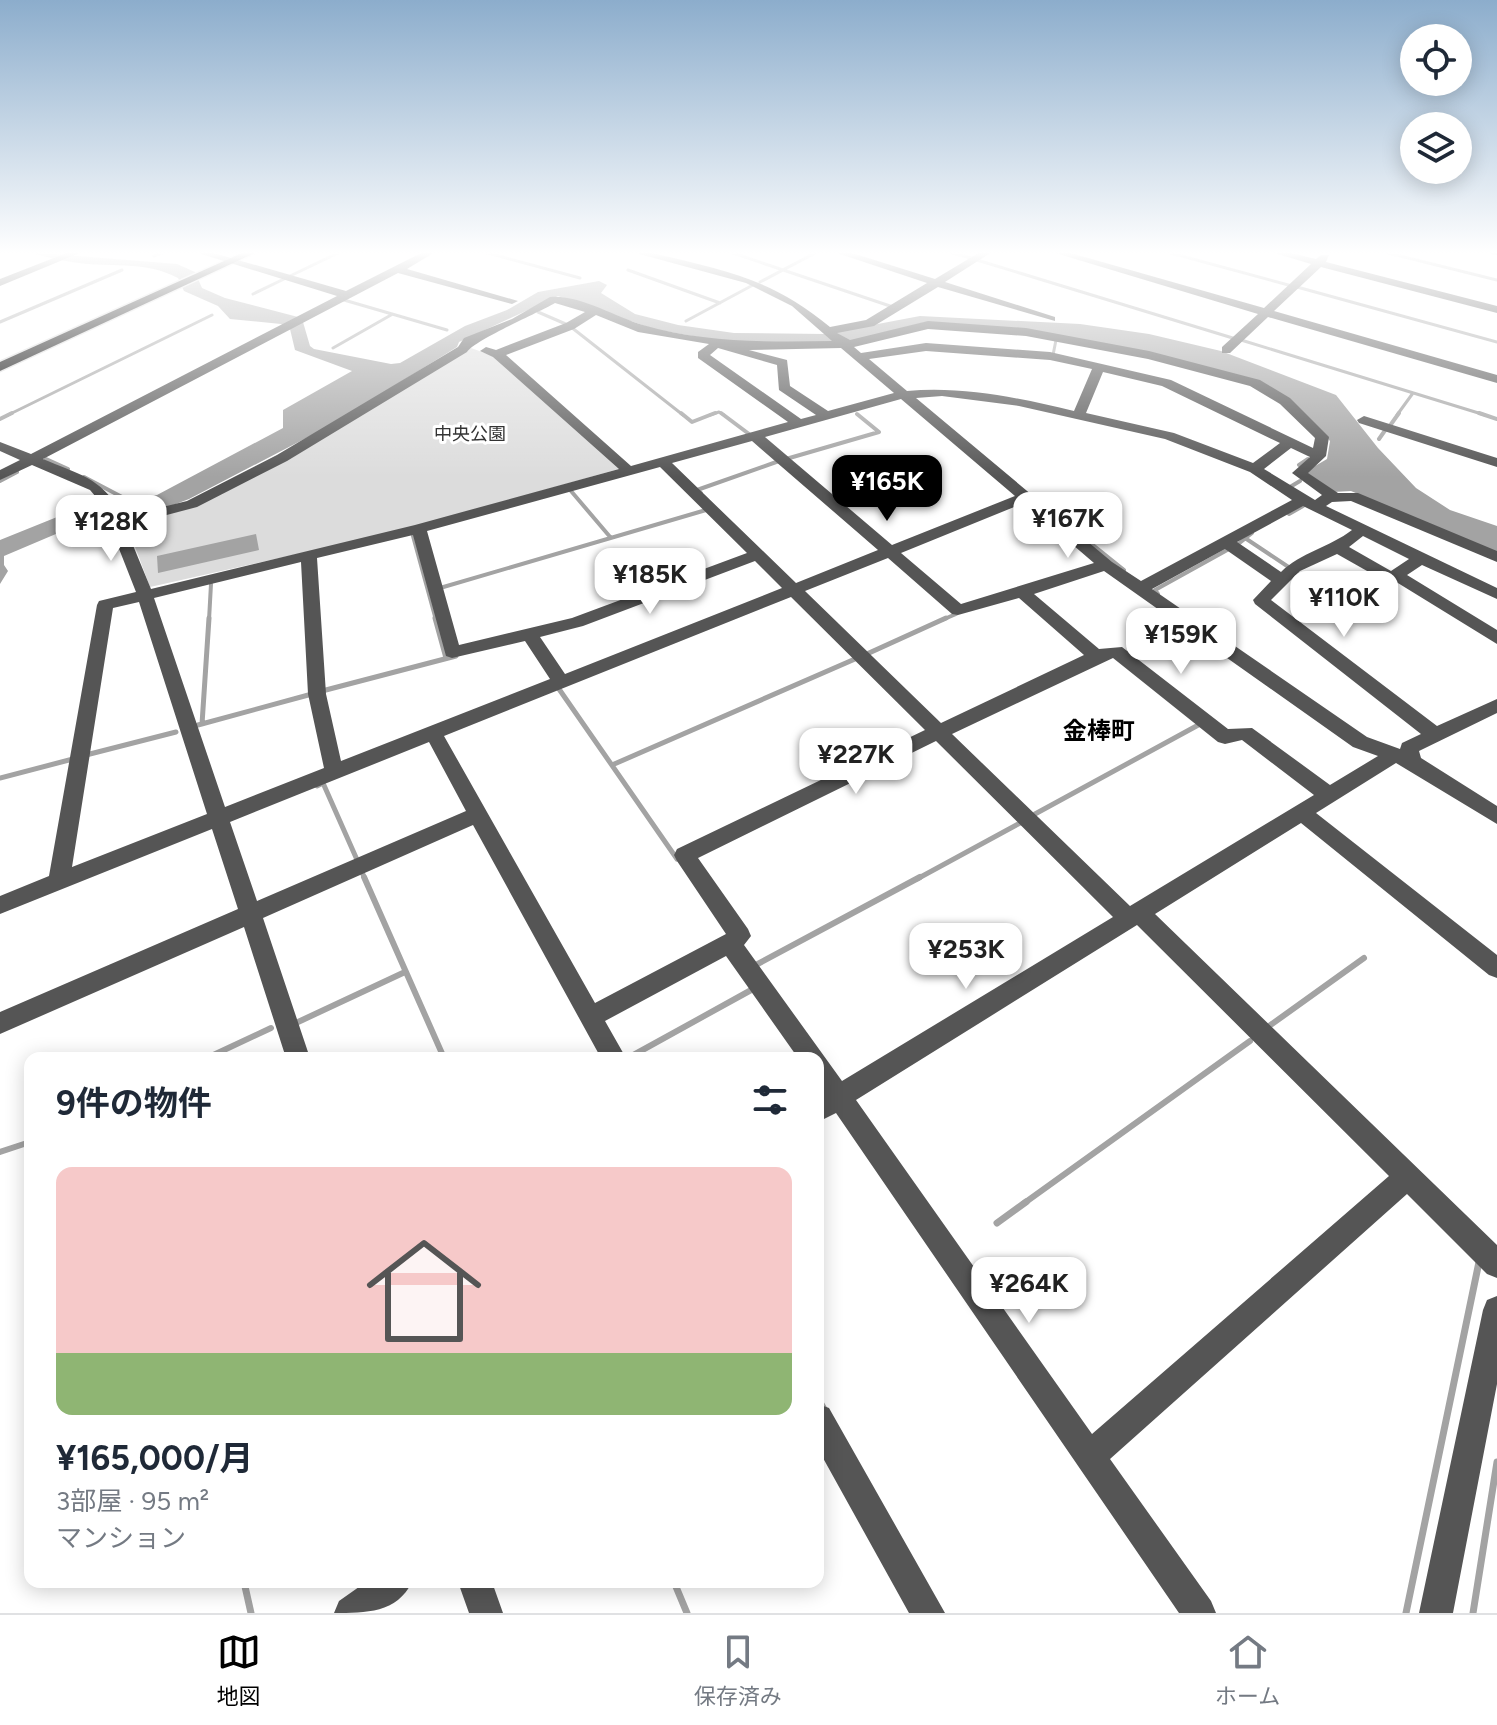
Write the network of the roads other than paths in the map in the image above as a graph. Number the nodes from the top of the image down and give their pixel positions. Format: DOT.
graph roads {
  1 [pos="87,327"];
  2 [pos="284,327"];
  3 [pos="499,327"];
  4 [pos="567,327"];
  5 [pos="637,327"];
  6 [pos="824,327"];
  7 [pos="848,327"];
  8 [pos="920,327"];
  9 [pos="968,327"];
  10 [pos="1251,327"];
  11 [pos="1320,327"];
  12 [pos="828,331"];
  13 [pos="466,344"];
  14 [pos="716,344"];
  15 [pos="842,344"];
  16 [pos="1226,350"];
  17 [pos="497,354"];
  18 [pos="754,354"];
  19 [pos="855,355"];
  20 [pos="811,360"];
  21 [pos="797,361"];
  22 [pos="783,363"];
  23 [pos="0,367"];
  24 [pos="1099,367"];
  25 [pos="725,370"];
  26 [pos="1497,379"];
  27 [pos="902,395"];
  28 [pos="1079,415"];
  29 [pos="826,416"];
  30 [pos="1364,420"];
  31 [pos="799,424"];
  32 [pos="755,436"];
  33 [pos="1290,442"];
  34 [pos="0,446"];
  35 [pos="1319,456"];
  36 [pos="35,461"];
  37 [pos="663,462"];
  38 [pos="1497,463"];
  39 [pos="1255,469"];
  40 [pos="629,471"];
  41 [pos="0,476"];
  42 [pos="1334,497"];
  43 [pos="1024,498"];
  44 [pos="1309,503"];
  45 [pos="114,514"];
  46 [pos="419,529"];
  47 [pos="1363,529"];
  48 [pos="1226,542"];
  49 [pos="1338,548"];
  50 [pos="889,552"];
  51 [pos="309,555"];
  52 [pos="757,555"];
  53 [pos="1497,557"];
  54 [pos="1421,559"];
  55 [pos="1106,565"];
  56 [pos="1396,575"];
  57 [pos="1280,579"];
  58 [pos="792,589"];
  59 [pos="1139,589"];
  60 [pos="1022,592"];
  61 [pos="1497,594"];
  62 [pos="145,595"];
  63 [pos="529,634"];
  64 [pos="1497,638"];
  65 [pos="1096,656"];
  66 [pos="561,682"];
  67 [pos="1497,705"];
  68 [pos="938,732"];
  69 [pos="433,733"];
  70 [pos="1435,735"];
  71 [pos="1403,759"];
  72 [pos="334,772"];
  73 [pos="1329,795"];
  74 [pos="1301,812"];
  75 [pos="478,814"];
  76 [pos="1497,816"];
  77 [pos="219,819"];
  78 [pos="59,882"];
  79 [pos="0,905"];
  80 [pos="250,914"];
  81 [pos="1133,915"];
  82 [pos="730,943"];
  83 [pos="1497,968"];
  84 [pos="590,1017"];
  85 [pos="0,1023"];
  86 [pos="296,1052"];
  87 [pos="610,1052"];
  88 [pos="808,1052"];
  89 [pos="828,1104"];
  90 [pos="1408,1176"];
  91 [pos="1497,1264"];
  92 [pos="1497,1310"];
  93 [pos="824,1430"];
  94 [pos="1089,1457"];
  95 [pos="386,1588"];
  96 [pos="477,1588"];
  97 [pos="351,1613"];
  98 [pos="486,1613"];
  99 [pos="928,1613"];
  100 [pos="1199,1613"];
  101 [pos="1436,1613"];
  1 -- 23 [label="main road"];
  2 -- 36 [label="street"];
  3 -- 13 [label="street"];
  4 -- 17 [label="street"];
  5 -- 14 [label="street"];
  6 -- 12 [label="street"];
  7 -- 12 [label="street"];
  8 -- 15 [label="street"];
  9 -- 35 [label="street"];
  10 -- 16 [label="street"];
  11 -- 26 [label="street"];
  12 -- 15 [label="street"];
  13 -- 17 [label="street"];
  13 -- 45 [label="street"];
  14 -- 15 [label="street"];
  14 -- 18 [label="street"];
  14 -- 25 [label="street"];
  15 -- 19 [label="street"];
  17 -- 40 [label="street"];
  18 -- 22 [label="street"];
  18 -- 25 [label="street"];
  19 -- 20 [label="street"];
  19 -- 24 [label="street"];
  19 -- 27 [label="street"];
  21 -- 22 [label="street"];
  22 -- 29 [label="street"];
  24 -- 28 [label="street"];
  24 -- 33 [label="street"];
  25 -- 31 [label="street"];
  27 -- 28 [label="street"];
  27 -- 29 [label="street"];
  27 -- 43 [label="street"];
  28 -- 39 [label="street"];
  29 -- 31 [label="street"];
  30 -- 38 [label="street"];
  31 -- 32 [label="street"];
  32 -- 37 [label="street"];
  32 -- 50 [label="street"];
  33 -- 35 [label="street"];
  33 -- 39 [label="street"];
  34 -- 36 [label="street"];
  35 -- 42 [label="street"];
  36 -- 41 [label="street"];
  36 -- 45 [label="street"];
  37 -- 40 [label="street"];
  37 -- 52 [label="street"];
  39 -- 44 [label="street"];
  40 -- 46 [label="street"];
  42 -- 44 [label="street"];
  42 -- 53 [label="street"];
  43 -- 50 [label="street"];
  43 -- 55 [label="street"];
  44 -- 47 [label="street"];
  44 -- 48 [label="street"];
  45 -- 62 [label="street"];
  46 -- 51 [label="street"];
  46 -- 63 [label="street"];
  47 -- 49 [label="street"];
  47 -- 54 [label="street"];
  48 -- 57 [label="street"];
  48 -- 59 [label="street"];
  49 -- 56 [label="street"];
  49 -- 57 [label="street"];
  50 -- 58 [label="street"];
  50 -- 60 [label="street"];
  51 -- 62 [label="street"];
  51 -- 72 [label="street"];
  52 -- 58 [label="street"];
  52 -- 63 [label="street"];
  54 -- 56 [label="street"];
  54 -- 61 [label="street"];
  55 -- 59 [label="street"];
  55 -- 60 [label="street"];
  56 -- 64 [label="street"];
  57 -- 70 [label="street"];
  58 -- 66 [label="street"];
  58 -- 68 [label="street"];
  59 -- 71 [label="street"];
  60 -- 65 [label="street"];
  62 -- 77 [label="street"];
  62 -- 78 [label="street"];
  63 -- 66 [label="street"];
  65 -- 68 [label="street"];
  65 -- 73 [label="street"];
  66 -- 69 [label="street"];
  67 -- 70 [label="street"];
  68 -- 81 [label="street"];
  68 -- 82 [label="street"];
  69 -- 72 [label="street"];
  69 -- 75 [label="street"];
  70 -- 71 [label="street"];
  71 -- 73 [label="street"];
  71 -- 76 [label="street"];
  72 -- 77 [label="street"];
  73 -- 74 [label="street"];
  74 -- 81 [label="street"];
  74 -- 83 [label="street"];
  75 -- 80 [label="street"];
  75 -- 84 [label="street"];
  77 -- 78 [label="street"];
  77 -- 80 [label="street"];
  78 -- 79 [label="street"];
  80 -- 85 [label="street"];
  80 -- 86 [label="street"];
  81 -- 89 [label="street"];
  81 -- 90 [label="street"];
  82 -- 84 [label="street"];
  82 -- 88 [label="street"];
  84 -- 87 [label="street"];
  89 -- 94 [label="street"];
  90 -- 91 [label="street"];
  90 -- 94 [label="street"];
  92 -- 101 [label="street"];
  93 -- 99 [label="street"];
  94 -- 100 [label="street"];
  95 -- 97 [label="street"];
  96 -- 98 [label="street"];
}
